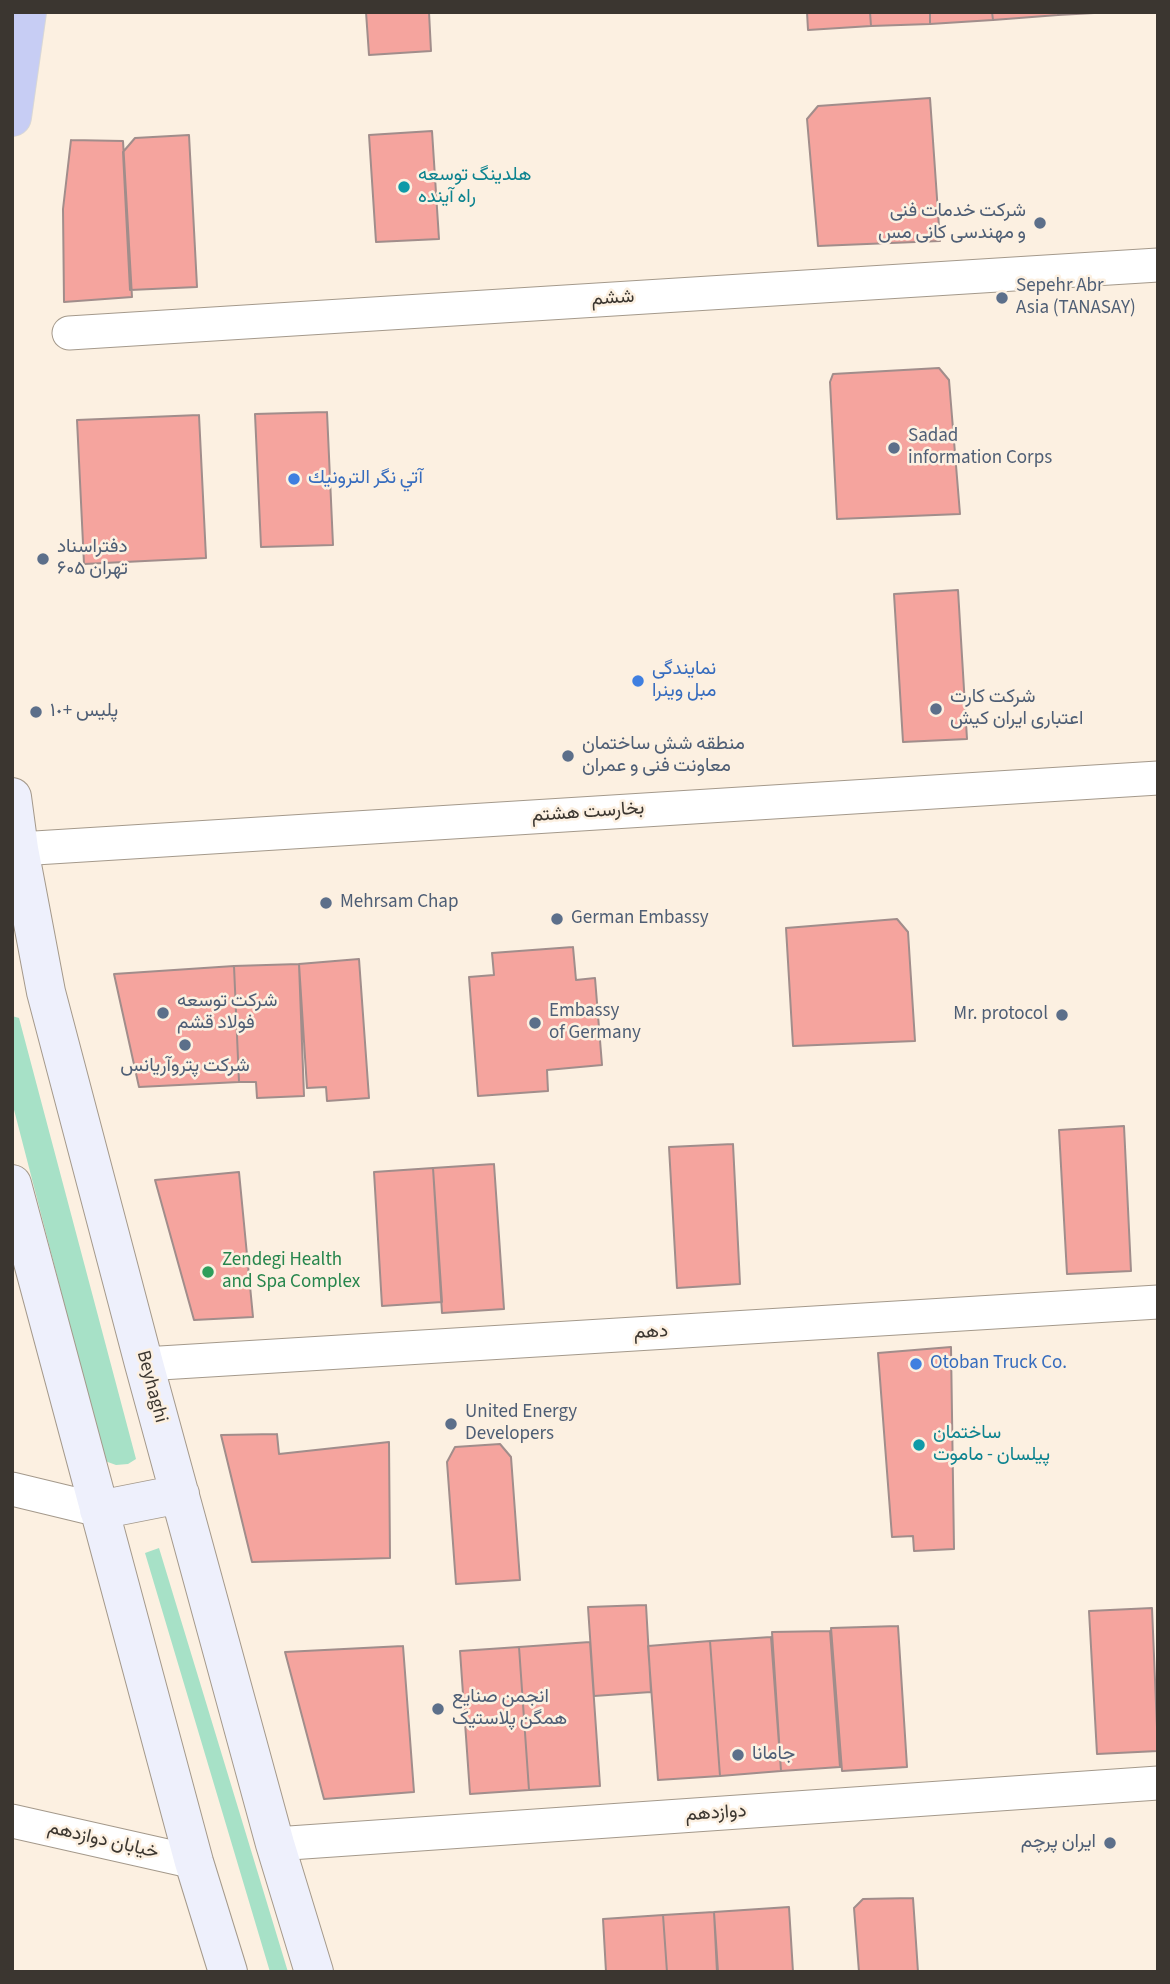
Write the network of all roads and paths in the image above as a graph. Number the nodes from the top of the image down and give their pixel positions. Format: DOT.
graph roads {
  1 [pos="27,12"];
  2 [pos="12,117"];
  3 [pos="1158,265"];
  4 [pos="69,333"];
  5 [pos="1158,778"];
  6 [pos="12,797"];
  7 [pos="19,849"];
  8 [pos="12,973"];
  9 [pos="46,992"];
  10 [pos="12,1184"];
  11 [pos="1158,1302"];
  12 [pos="144,1364"];
  13 [pos="12,1489"];
  14 [pos="180,1494"];
  15 [pos="99,1510"];
  16 [pos="1158,1783"];
  17 [pos="12,1821"];
  18 [pos="275,1844"];
  19 [pos="194,1862"];
  20 [pos="229,1972"];
  21 [pos="314,1972"];
  1 -- 2 [label="highway"];
  3 -- 4 [label="street, ششم"];
  5 -- 7 [label="street, بخارست هشتم"];
  6 -- 7 [label="main road, Beyhaghi"];
  7 -- 9 [label="main road, Beyhaghi"];
  8 -- 9 [label="main road"];
  9 -- 12 [label="main road, Beyhaghi"];
  10 -- 15 [label="main road"];
  11 -- 12 [label="street, دهم"];
  12 -- 14 [label="main road, Beyhaghi"];
  13 -- 15 [label="street"];
  14 -- 15 [label="main road"];
  14 -- 18 [label="main road, Beyhaghi"];
  15 -- 19 [label="main road"];
  16 -- 18 [label="street, دوازدهم"];
  17 -- 19 [label="street, خیابان دوازدهم"];
  18 -- 21 [label="main road, Beyhaghi"];
  19 -- 20 [label="main road"];
}
